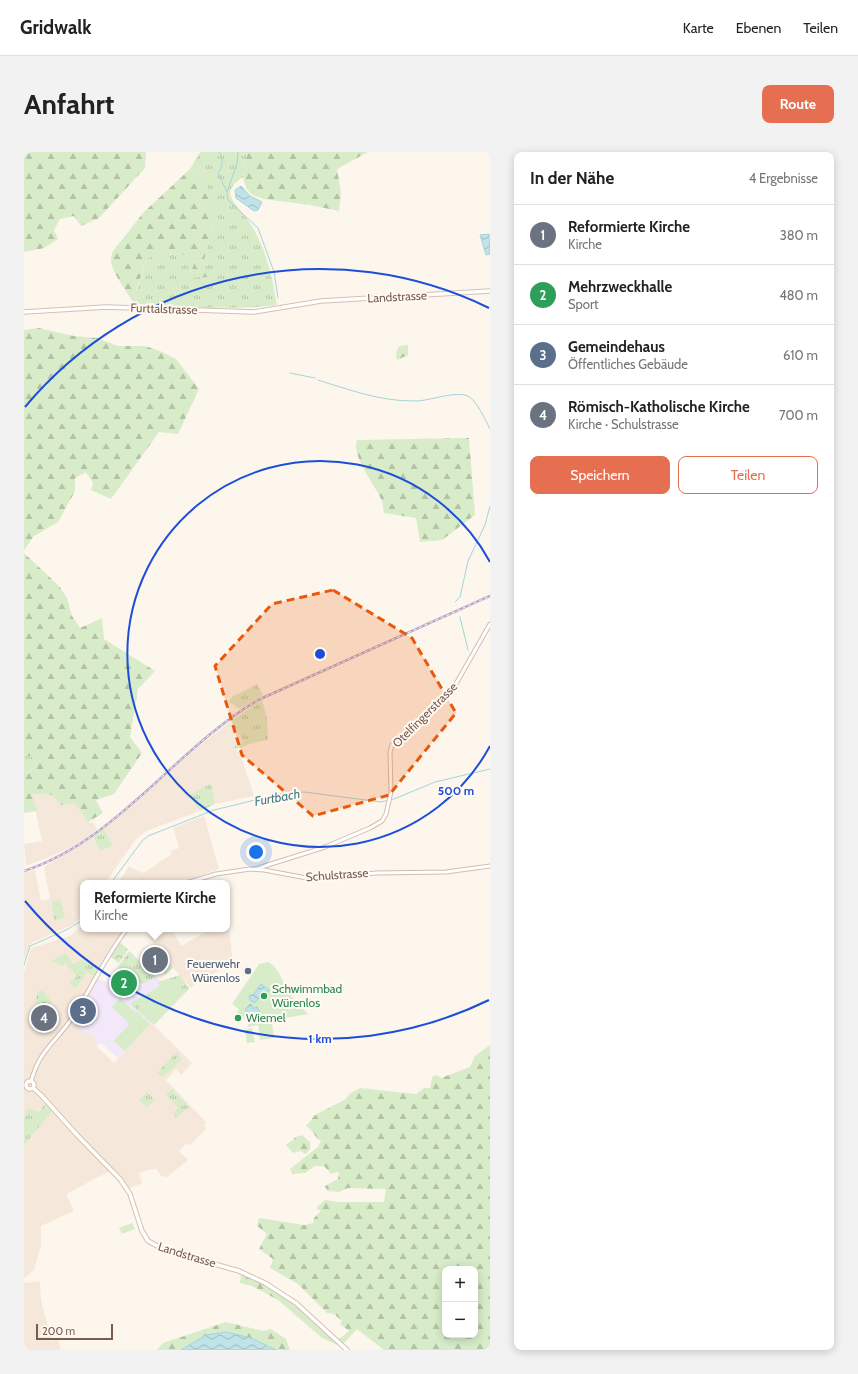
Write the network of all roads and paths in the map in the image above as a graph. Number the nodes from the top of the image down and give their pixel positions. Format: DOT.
graph roads {
  1 [pos="490,291"];
  2 [pos="303,304"];
  3 [pos="24,312"];
  4 [pos="490,624"];
  5 [pos="490,866"];
  6 [pos="255,869"];
  7 [pos="196,880"];
  8 [pos="125,932"];
  9 [pos="31,1082"];
  10 [pos="25,1083"];
  11 [pos="33,1088"];
  12 [pos="347,1350"];
  1 -- 2 [label="main road, Landstrasse"];
  2 -- 3 [label="main road, Furttalstrasse"];
  4 -- 6 [label="street, Otelfingerstrasse"];
  5 -- 6 [label="street, Schulstrasse"];
  6 -- 7 [label="street, Schulstrasse"];
  8 -- 9 [label="street"];
  9 -- 10 [label="main road"];
  9 -- 11 [label="main road"];
  10 -- 11 [label="main road"];
  11 -- 12 [label="main road, Landstrasse"];
}
